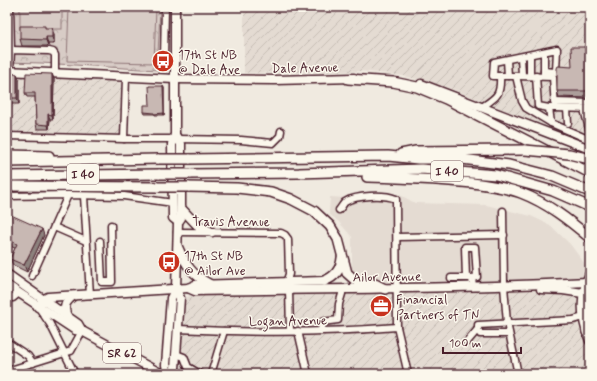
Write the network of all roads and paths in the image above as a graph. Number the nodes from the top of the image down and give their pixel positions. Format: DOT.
graph roads {
  1 [pos="10,7"];
  2 [pos="165,7"];
  3 [pos="175,7"];
  4 [pos="11,50"];
  5 [pos="544,52"];
  6 [pos="530,55"];
  7 [pos="521,57"];
  8 [pos="164,60"];
  9 [pos="507,60"];
  10 [pos="9,71"];
  11 [pos="55,73"];
  12 [pos="544,74"];
  13 [pos="519,75"];
  14 [pos="500,76"];
  15 [pos="508,76"];
  16 [pos="533,76"];
  17 [pos="126,77"];
  18 [pos="175,79"];
  19 [pos="348,79"];
  20 [pos="590,103"];
  21 [pos="553,106"];
  22 [pos="482,107"];
  23 [pos="567,109"];
  24 [pos="587,109"];
  25 [pos="551,123"];
  26 [pos="568,123"];
  27 [pos="281,132"];
  28 [pos="7,136"];
  29 [pos="590,137"];
  30 [pos="175,138"];
  31 [pos="124,139"];
  32 [pos="590,149"];
  33 [pos="7,155"];
  34 [pos="388,156"];
  35 [pos="590,159"];
  36 [pos="118,160"];
  37 [pos="7,162"];
  38 [pos="299,173"];
  39 [pos="590,173"];
  40 [pos="7,176"];
  41 [pos="7,186"];
  42 [pos="590,192"];
  43 [pos="68,195"];
  44 [pos="7,196"];
  45 [pos="84,196"];
  46 [pos="173,203"];
  47 [pos="590,207"];
  48 [pos="181,208"];
  49 [pos="339,210"];
  50 [pos="504,211"];
  51 [pos="178,222"];
  52 [pos="111,225"];
  53 [pos="54,227"];
  54 [pos="177,232"];
  55 [pos="212,232"];
  56 [pos="504,235"];
  57 [pos="396,237"];
  58 [pos="590,238"];
  59 [pos="86,241"];
  60 [pos="100,241"];
  61 [pos="177,244"];
  62 [pos="342,255"];
  63 [pos="7,274"];
  64 [pos="32,276"];
  65 [pos="469,278"];
  66 [pos="589,279"];
  67 [pos="324,281"];
  68 [pos="210,284"];
  69 [pos="7,285"];
  70 [pos="473,286"];
  71 [pos="508,286"];
  72 [pos="288,287"];
  73 [pos="456,287"];
  74 [pos="188,288"];
  75 [pos="397,288"];
  76 [pos="176,289"];
  77 [pos="385,289"];
  78 [pos="342,290"];
  79 [pos="19,293"];
  80 [pos="7,294"];
  81 [pos="90,295"];
  82 [pos="587,295"];
  83 [pos="73,296"];
  84 [pos="41,303"];
  85 [pos="590,309"];
  86 [pos="66,316"];
  87 [pos="583,317"];
  88 [pos="507,323"];
  89 [pos="397,327"];
  90 [pos="178,328"];
  91 [pos="321,330"];
  92 [pos="478,330"];
  93 [pos="82,331"];
  94 [pos="290,331"];
  95 [pos="298,331"];
  96 [pos="224,332"];
  97 [pos="510,334"];
  98 [pos="588,336"];
  99 [pos="7,342"];
  100 [pos="467,342"];
  101 [pos="65,353"];
  102 [pos="176,354"];
  103 [pos="33,363"];
  104 [pos="7,371"];
  105 [pos="74,374"];
  106 [pos="162,374"];
  107 [pos="168,374"];
  108 [pos="172,374"];
  109 [pos="200,374"];
  110 [pos="211,374"];
  111 [pos="308,374"];
  112 [pos="408,374"];
  113 [pos="518,374"];
  1 -- 4 [label="street"];
  2 -- 8 [label="street"];
  3 -- 18 [label="main road"];
  4 -- 10 [label="street"];
  4 -- 11 [label="street"];
  5 -- 6 [label="street"];
  5 -- 12 [label="street"];
  5 -- 12 [label="street"];
  6 -- 7 [label="street"];
  6 -- 16 [label="street"];
  7 -- 9 [label="street"];
  7 -- 13 [label="street"];
  9 -- 14 [label="street"];
  9 -- 15 [label="street"];
  10 -- 11 [label="main road, Dale Avenue"];
  11 -- 17 [label="main road, Dale Avenue"];
  12 -- 16 [label="street"];
  12 -- 21 [label="street"];
  13 -- 15 [label="street"];
  13 -- 16 [label="street"];
  13 -- 25 [label="street"];
  14 -- 15 [label="street"];
  14 -- 22 [label="street"];
  16 -- 21 [label="street"];
  17 -- 18 [label="main road, Dale Avenue"];
  17 -- 31 [label="street"];
  18 -- 19 [label="main road, Dale Avenue"];
  18 -- 30 [label="main road"];
  19 -- 22 [label="main road, Dale Avenue"];
  19 -- 39 [label="highway"];
  20 -- 21 [label="street"];
  21 -- 23 [label="street"];
  21 -- 25 [label="street"];
  22 -- 32 [label="main road, Dale Avenue"];
  23 -- 24 [label="street"];
  23 -- 26 [label="street"];
  24 -- 29 [label="street"];
  25 -- 29 [label="street"];
  27 -- 30 [label="street"];
  28 -- 31 [label="street"];
  30 -- 31 [label="street"];
  30 -- 46 [label="main road"];
  30 -- 48 [label="main road"];
  33 -- 36 [label="highway"];
  34 -- 35 [label="highway, bridge"];
  34 -- 36 [label="highway, I 40, bridge"];
  34 -- 42 [label="highway, I 40"];
  36 -- 37 [label="highway, I 40"];
  38 -- 40 [label="highway, I 40, bridge"];
  38 -- 47 [label="highway, I 40"];
  38 -- 58 [label="highway"];
  41 -- 62 [label="highway, bridge"];
  43 -- 44 [label="street"];
  43 -- 45 [label="street"];
  43 -- 53 [label="street"];
  45 -- 46 [label="street"];
  45 -- 59 [label="street"];
  46 -- 51 [label="main road"];
  48 -- 51 [label="main road"];
  48 -- 55 [label="main road"];
  49 -- 57 [label="street"];
  50 -- 56 [label="street"];
  51 -- 54 [label="main road"];
  52 -- 60 [label="street"];
  53 -- 59 [label="street"];
  53 -- 64 [label="street"];
  54 -- 55 [label="street, Travis Avenue"];
  54 -- 61 [label="main road"];
  55 -- 72 [label="street, Travis Avenue"];
  56 -- 57 [label="street"];
  56 -- 71 [label="street"];
  57 -- 75 [label="street"];
  59 -- 81 [label="street"];
  61 -- 68 [label="main road"];
  61 -- 76 [label="main road"];
  62 -- 67 [label="highway"];
  62 -- 77 [label="highway"];
  63 -- 84 [label="main road, SR 62"];
  65 -- 65 [label="street"];
  65 -- 70 [label="street"];
  65 -- 73 [label="street"];
  66 -- 71 [label="main road, Ailor Avenue"];
  66 -- 82 [label="main road"];
  67 -- 72 [label="main road, Ailor Avenue"];
  68 -- 72 [label="main road, Ailor Avenue"];
  68 -- 74 [label="main road, Ailor Avenue"];
  69 -- 79 [label="main road, SR 62"];
  70 -- 71 [label="main road, Ailor Avenue"];
  70 -- 73 [label="main road, Ailor Avenue"];
  71 -- 82 [label="main road"];
  71 -- 88 [label="street"];
  72 -- 74 [label="main road, Ailor Avenue"];
  72 -- 78 [label="main road, Ailor Avenue"];
  72 -- 94 [label="street"];
  73 -- 75 [label="main road, Ailor Avenue"];
  74 -- 76 [label="main road, Ailor Avenue"];
  75 -- 77 [label="main road, Ailor Avenue"];
  75 -- 89 [label="street"];
  76 -- 81 [label="main road, Ailor Avenue"];
  76 -- 90 [label="main road"];
  76 -- 107 [label="main road"];
  77 -- 78 [label="main road, Ailor Avenue"];
  78 -- 91 [label="street"];
  79 -- 80 [label="street"];
  79 -- 84 [label="main road, SR 62"];
  81 -- 83 [label="main road, Ailor Avenue"];
  82 -- 87 [label="main road"];
  83 -- 84 [label="main road, Ailor Avenue"];
  83 -- 86 [label="main road"];
  84 -- 86 [label="main road, SR 62"];
  84 -- 93 [label="main road, SR 62"];
  84 -- 101 [label="street"];
  85 -- 98 [label="highway"];
  86 -- 93 [label="main road, SR 62"];
  87 -- 88 [label="street"];
  87 -- 98 [label="main road"];
  88 -- 92 [label="street"];
  88 -- 97 [label="street"];
  89 -- 91 [label="street, Logan Avenue"];
  89 -- 112 [label="street"];
  90 -- 96 [label="street, Logan Avenue"];
  90 -- 102 [label="main road"];
  91 -- 95 [label="street, Logan Avenue"];
  92 -- 97 [label="street"];
  92 -- 100 [label="street"];
  93 -- 101 [label="street"];
  93 -- 106 [label="main road, SR 62"];
  94 -- 95 [label="street, Logan Avenue"];
  94 -- 96 [label="street, Logan Avenue"];
  95 -- 111 [label="street"];
  96 -- 110 [label="street"];
  97 -- 113 [label="street"];
  99 -- 103 [label="street"];
  101 -- 103 [label="street"];
  101 -- 105 [label="street"];
  102 -- 108 [label="main road"];
  102 -- 109 [label="street"];
  103 -- 104 [label="street"];
}
